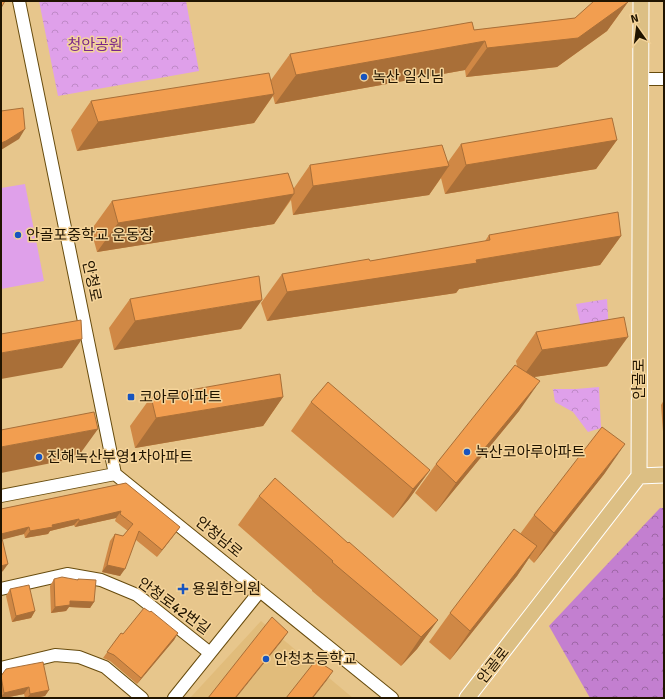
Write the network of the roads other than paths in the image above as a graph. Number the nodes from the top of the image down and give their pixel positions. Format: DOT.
graph roads {
  1 [pos="19,1"];
  2 [pos="641,1"];
  3 [pos="640,79"];
  4 [pos="664,79"];
  5 [pos="115,474"];
  6 [pos="639,476"];
  7 [pos="664,476"];
  8 [pos="1,496"];
  9 [pos="1,589"];
  10 [pos="260,591"];
  11 [pos="210,653"];
  12 [pos="1,668"];
  13 [pos="142,698"];
  14 [pos="174,698"];
  15 [pos="392,698"];
  16 [pos="467,698"];
  1 -- 5 [label="street, 안청로"];
  2 -- 3 [label="main road, 안골로"];
  3 -- 4 [label="street"];
  3 -- 6 [label="main road, 안골로"];
  5 -- 8 [label="street"];
  5 -- 10 [label="street, 안청남로"];
  6 -- 7 [label="main road"];
  6 -- 16 [label="main road, 안골로"];
  9 -- 11 [label="street, 안청로42번길"];
  10 -- 11 [label="street"];
  10 -- 15 [label="street, 안청남로"];
  11 -- 14 [label="street"];
  12 -- 13 [label="street"];
}
